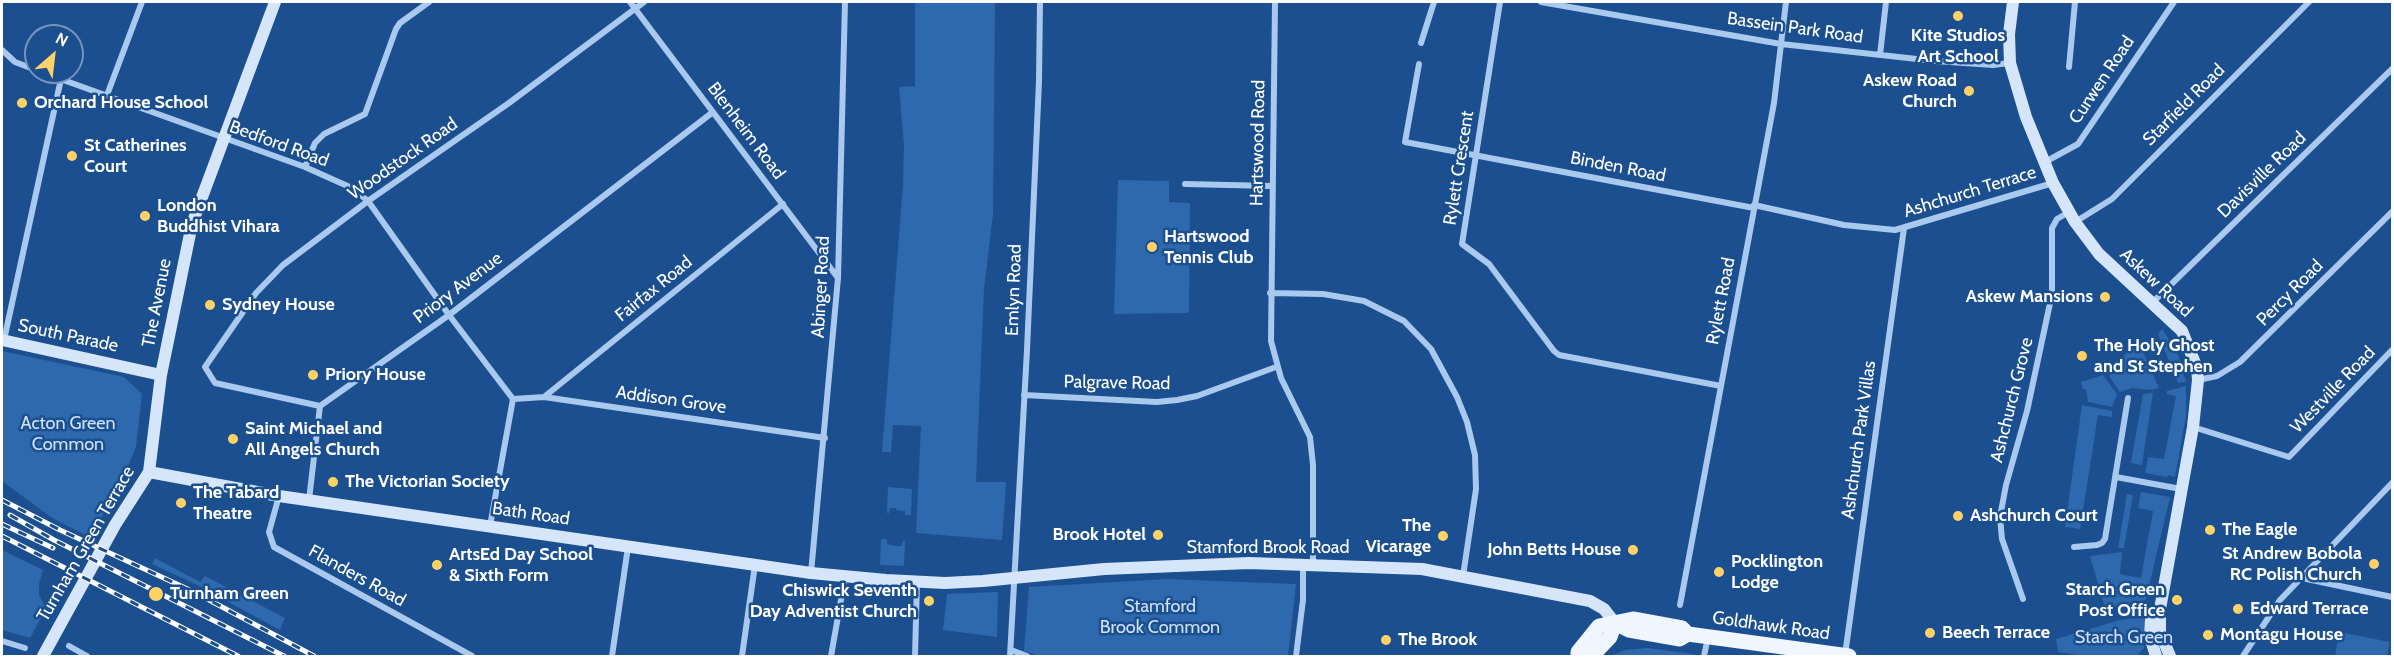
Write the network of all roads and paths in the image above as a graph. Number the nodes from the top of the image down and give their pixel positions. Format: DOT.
graph roads {
  1 [pos="142,2"];
  2 [pos="275,2"];
  3 [pos="429,2"];
  4 [pos="630,2"];
  5 [pos="644,2"];
  6 [pos="845,2"];
  7 [pos="1040,2"];
  8 [pos="1275,2"];
  9 [pos="1434,2"];
  10 [pos="1500,2"];
  11 [pos="1541,2"];
  12 [pos="1786,2"];
  13 [pos="1886,2"];
  14 [pos="2013,2"];
  15 [pos="2075,2"];
  16 [pos="2174,2"];
  17 [pos="2309,2"];
  18 [pos="635,8"];
  19 [pos="1421,44"];
  20 [pos="1781,44"];
  21 [pos="2,50"];
  22 [pos="1880,55"];
  23 [pos="2010,63"];
  24 [pos="1419,64"];
  25 [pos="24,66"];
  26 [pos="2069,67"];
  27 [pos="2392,69"];
  28 [pos="60,84"];
  29 [pos="75,84"];
  30 [pos="107,95"];
  31 [pos="712,112"];
  32 [pos="223,140"];
  33 [pos="1476,155"];
  34 [pos="2043,162"];
  35 [pos="305,167"];
  36 [pos="2053,183"];
  37 [pos="1185,184"];
  38 [pos="1272,186"];
  39 [pos="368,201"];
  40 [pos="783,204"];
  41 [pos="1754,206"];
  42 [pos="2392,212"];
  43 [pos="2072,217"];
  44 [pos="1904,228"];
  45 [pos="838,278"];
  46 [pos="1270,293"];
  47 [pos="2152,303"];
  48 [pos="449,315"];
  49 [pos="3,340"];
  50 [pos="2392,350"];
  51 [pos="1276,367"];
  52 [pos="161,375"];
  53 [pos="2198,380"];
  54 [pos="1721,386"];
  55 [pos="1024,395"];
  56 [pos="544,397"];
  57 [pos="513,399"];
  58 [pos="2128,399"];
  59 [pos="320,406"];
  60 [pos="2193,427"];
  61 [pos="825,438"];
  62 [pos="149,472"];
  63 [pos="2116,477"];
  64 [pos="2392,483"];
  65 [pos="2182,489"];
  66 [pos="279,496"];
  67 [pos="309,500"];
  68 [pos="490,526"];
  69 [pos="628,547"];
  70 [pos="2074,548"];
  71 [pos="755,565"];
  72 [pos="1308,565"];
  73 [pos="811,573"];
  74 [pos="845,576"];
  75 [pos="1463,576"];
  76 [pos="2302,578"];
  77 [pos="1015,579"];
  78 [pos="913,581"];
  79 [pos="2392,597"];
  80 [pos="2023,599"];
  81 [pos="1680,605"];
  82 [pos="2160,609"];
  83 [pos="1615,623"];
  84 [pos="1708,637"];
  85 [pos="2,641"];
  86 [pos="69,646"];
  87 [pos="25,648"];
  88 [pos="1011,653"];
  89 [pos="1847,656"];
  90 [pos="43,657"];
  91 [pos="87,657"];
  92 [pos="472,657"];
  93 [pos="612,657"];
  94 [pos="742,657"];
  95 [pos="831,657"];
  96 [pos="915,657"];
  97 [pos="1027,657"];
  98 [pos="1296,657"];
  99 [pos="1578,657"];
  100 [pos="1592,657"];
  101 [pos="1704,657"];
  102 [pos="2156,657"];
  103 [pos="2170,657"];
  104 [pos="2243,657"];
  1 -- 30 [label="street"];
  2 -- 32 [label="main road, The Avenue"];
  3 -- 35 [label="street"];
  4 -- 18 [label="street, Blenheim Road"];
  5 -- 18 [label="street, Woodstock Road"];
  6 -- 45 [label="street, Abinger Road"];
  7 -- 55 [label="street, Emlyn Road"];
  8 -- 38 [label="street, Hartswood Road"];
  9 -- 19 [label="street"];
  10 -- 33 [label="street, Rylett Crescent"];
  11 -- 20 [label="street, Bassein Park Road"];
  12 -- 20 [label="street, Rylett Road"];
  13 -- 22 [label="street"];
  14 -- 23 [label="main road, Askew Road"];
  15 -- 26 [label="street"];
  16 -- 34 [label="street, Curwen Road"];
  17 -- 43 [label="street, Starfield Road"];
  18 -- 31 [label="street, Blenheim Road"];
  18 -- 39 [label="street, Woodstock Road"];
  20 -- 22 [label="street, Bassein Park Road"];
  20 -- 41 [label="street, Rylett Road"];
  21 -- 25 [label="street"];
  22 -- 23 [label="street, Bassein Park Road"];
  23 -- 34 [label="main road, Askew Road"];
  24 -- 33 [label="street, Binden Road"];
  27 -- 47 [label="street, Davisville Road"];
  28 -- 49 [label="street"];
  29 -- 30 [label="street, Bedford Road"];
  30 -- 32 [label="street, Bedford Road"];
  31 -- 40 [label="street, Blenheim Road"];
  31 -- 48 [label="street, Priory Avenue"];
  32 -- 35 [label="street, Bedford Road"];
  32 -- 52 [label="main road, The Avenue"];
  33 -- 41 [label="street, Binden Road"];
  33 -- 54 [label="street, Rylett Crescent"];
  34 -- 36 [label="main road, Askew Road"];
  35 -- 39 [label="street, Bedford Road"];
  36 -- 43 [label="main road, Askew Road"];
  36 -- 44 [label="street, Ashchurch Terrace"];
  37 -- 38 [label="street"];
  38 -- 46 [label="street, Hartswood Road"];
  39 -- 48 [label="street"];
  39 -- 59 [label="street, Woodstock Road"];
  40 -- 45 [label="street, Blenheim Road"];
  40 -- 56 [label="street, Fairfax Road"];
  41 -- 44 [label="street, Ashchurch Terrace"];
  41 -- 54 [label="street, Rylett Road"];
  42 -- 53 [label="street, Percy Road"];
  43 -- 47 [label="main road, Askew Road"];
  43 -- 80 [label="street, Ashchurch Grove"];
  44 -- 89 [label="street, Ashchurch Park Villas"];
  45 -- 61 [label="street, Abinger Road"];
  46 -- 51 [label="street, Hartswood Road"];
  46 -- 75 [label="street"];
  47 -- 53 [label="main road, Askew Road"];
  48 -- 57 [label="street"];
  48 -- 59 [label="street, Priory Avenue"];
  49 -- 52 [label="main road, South Parade"];
  50 -- 60 [label="street, Westville Road"];
  51 -- 55 [label="street, Palgrave Road"];
  51 -- 72 [label="street, Hartswood Road"];
  52 -- 62 [label="main road, Turnham Green Terrace"];
  53 -- 60 [label="main road, Askew Road"];
  54 -- 81 [label="street, Rylett Road"];
  55 -- 77 [label="street, Emlyn Road"];
  56 -- 57 [label="street, Addison Grove"];
  56 -- 61 [label="street, Addison Grove"];
  57 -- 68 [label="street"];
  58 -- 63 [label="street"];
  59 -- 67 [label="street"];
  60 -- 65 [label="main road, Askew Road"];
  61 -- 73 [label="street, Abinger Road"];
  62 -- 66 [label="main road, Bath Road"];
  62 -- 90 [label="main road, Turnham Green Terrace"];
  63 -- 65 [label="street"];
  63 -- 70 [label="street"];
  64 -- 76 [label="street"];
  65 -- 82 [label="main road, Askew Road"];
  66 -- 67 [label="main road, Bath Road"];
  66 -- 92 [label="street, Flanders Road"];
  67 -- 68 [label="main road, Bath Road"];
  68 -- 69 [label="main road, Bath Road"];
  69 -- 71 [label="main road, Bath Road"];
  69 -- 93 [label="street"];
  71 -- 73 [label="main road, Bath Road"];
  71 -- 94 [label="street"];
  72 -- 75 [label="main road, Stamford Brook Road"];
  72 -- 77 [label="main road, Stamford Brook Road"];
  72 -- 98 [label="street, Hartswood Road"];
  73 -- 74 [label="main road, Bath Road"];
  74 -- 78 [label="main road, Bath Road"];
  74 -- 95 [label="street"];
  75 -- 83 [label="main road, Stamford Brook Road"];
  76 -- 79 [label="street"];
  76 -- 104 [label="street"];
  77 -- 78 [label="main road, Stamford Brook Road"];
  77 -- 88 [label="street, Emlyn Road"];
  78 -- 96 [label="street"];
  82 -- 102 [label="main road, Askew Road"];
  82 -- 103 [label="main road, Askew Road"];
  83 -- 84 [label="main road, Goldhawk Road"];
  83 -- 99 [label="main road"];
  83 -- 100 [label="main road"];
  84 -- 89 [label="main road, Goldhawk Road"];
  84 -- 101 [label="street"];
  85 -- 87 [label="street"];
  86 -- 91 [label="street"];
  88 -- 97 [label="street"];
}
